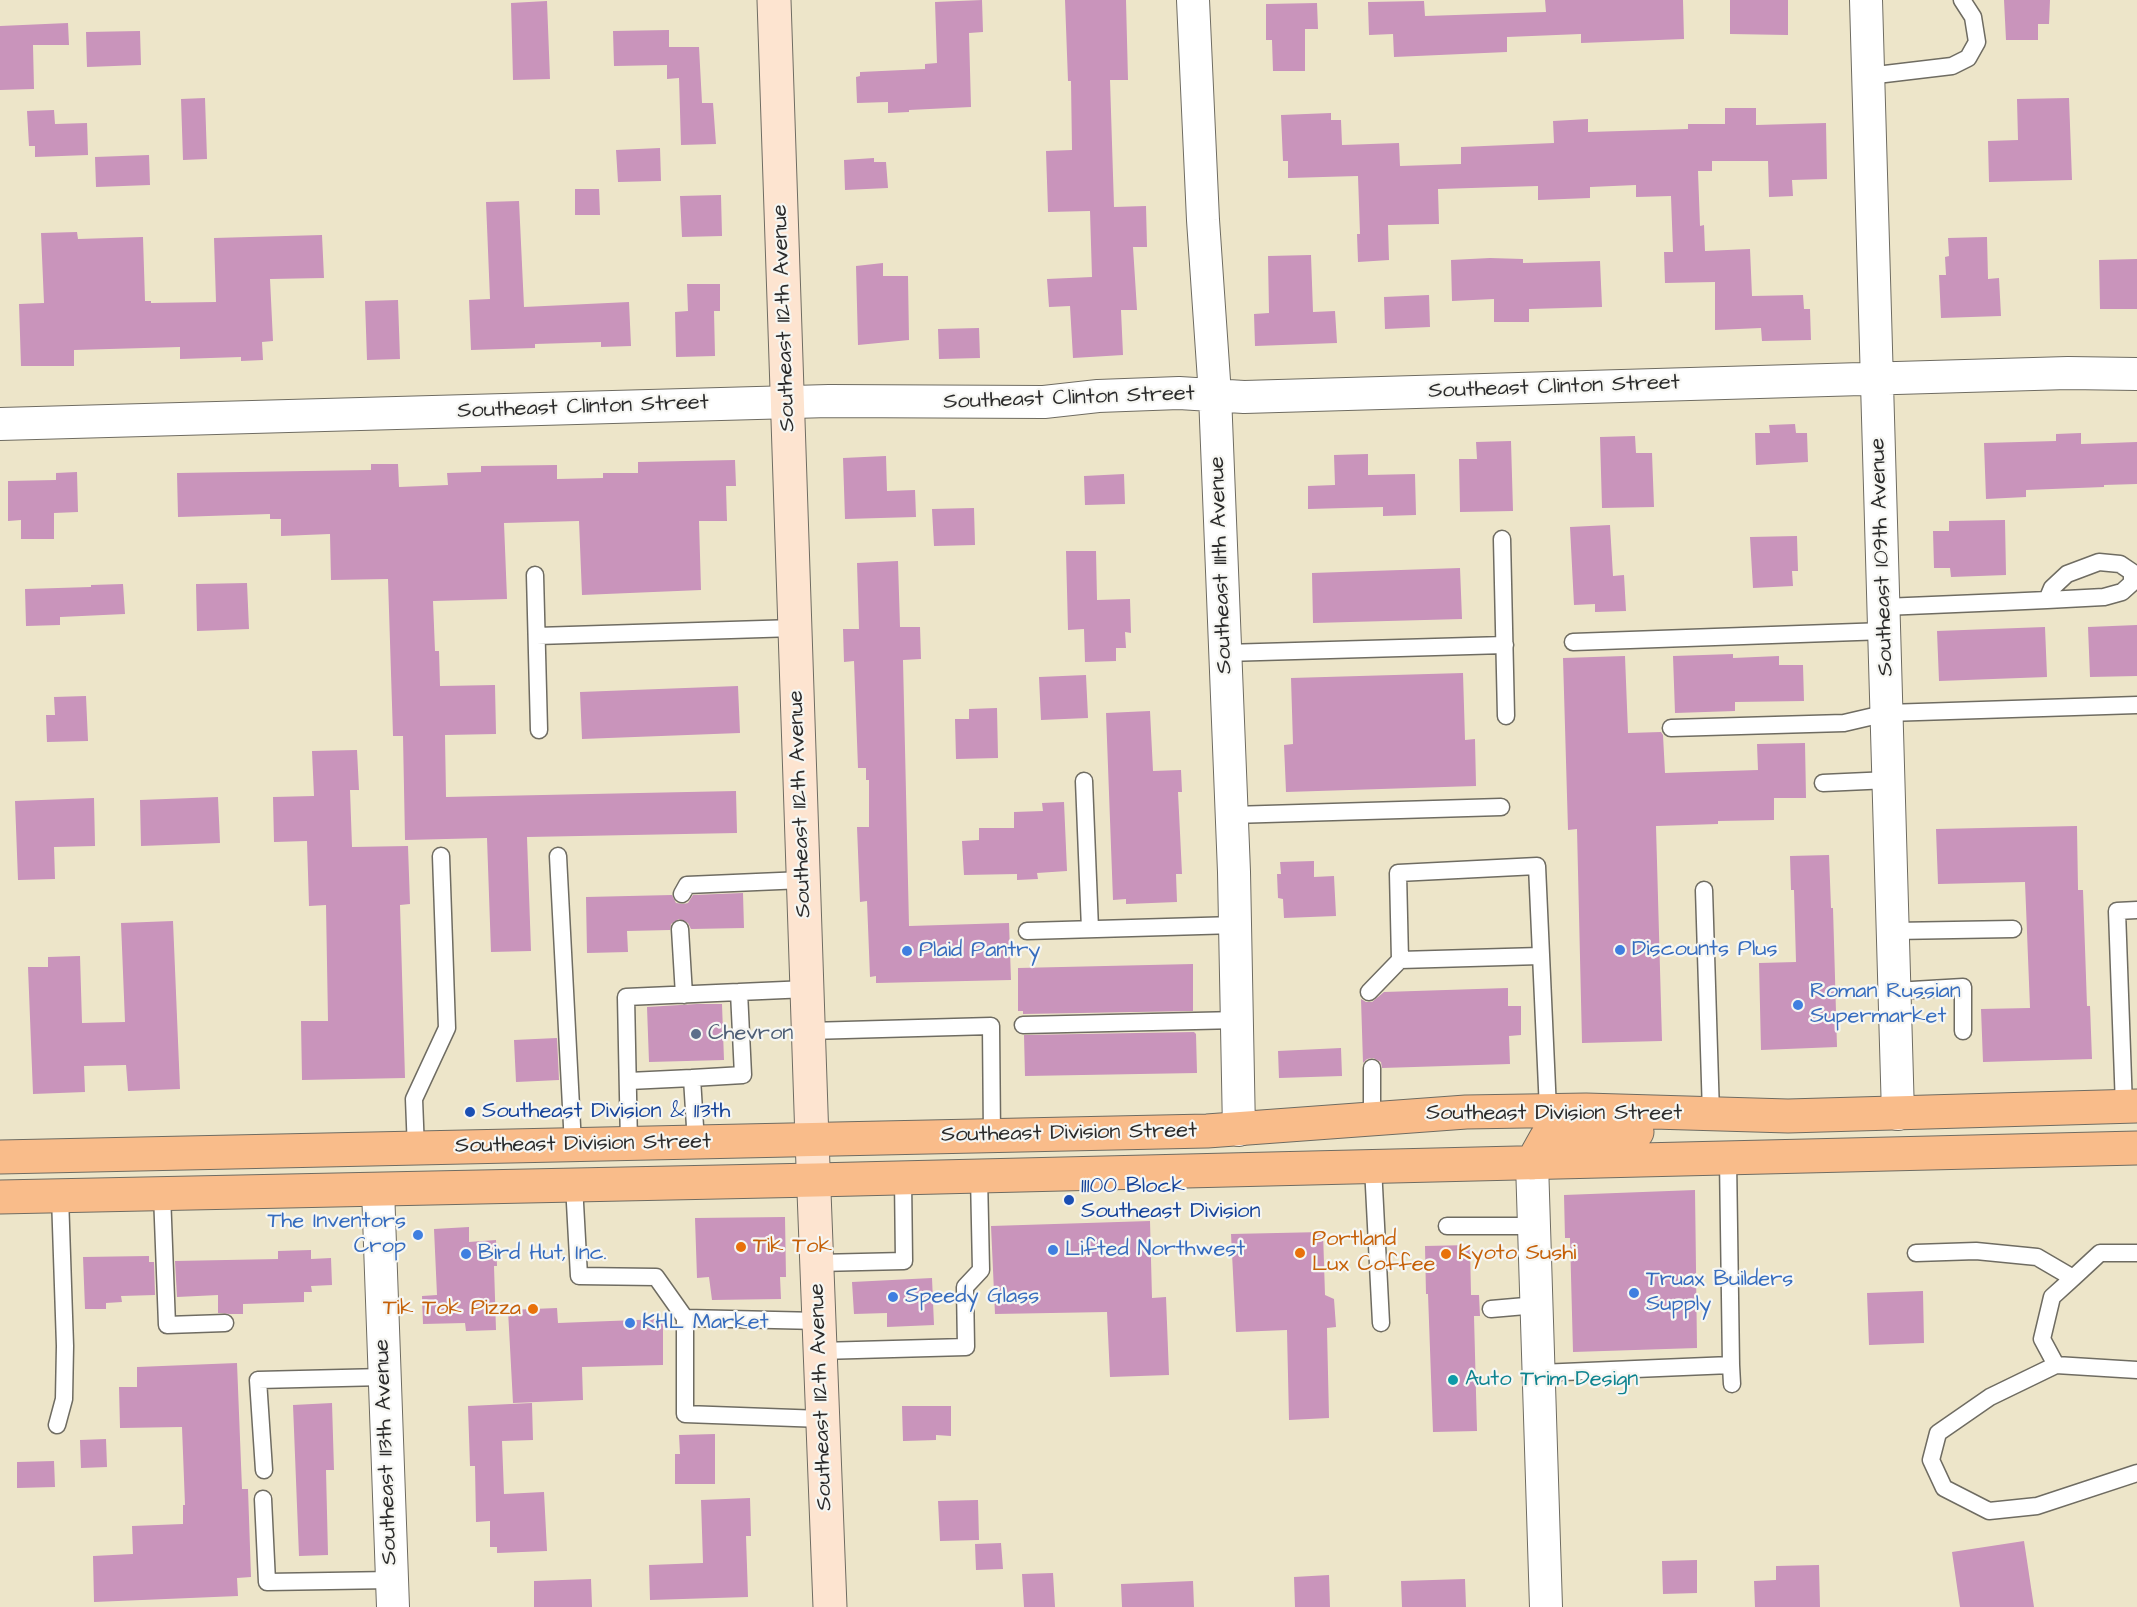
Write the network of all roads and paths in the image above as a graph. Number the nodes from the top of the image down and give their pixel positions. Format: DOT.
graph roads {
  1 [pos="774,0"];
  2 [pos="1193,0"];
  3 [pos="1866,0"];
  4 [pos="1962,0"];
  5 [pos="1868,76"];
  6 [pos="2137,374"];
  7 [pos="1878,378"];
  8 [pos="1215,395"];
  9 [pos="788,402"];
  10 [pos="0,424"];
  11 [pos="1502,539"];
  12 [pos="535,575"];
  13 [pos="2047,600"];
  14 [pos="1885,619"];
  15 [pos="795,628"];
  16 [pos="537,636"];
  17 [pos="1573,642"];
  18 [pos="1504,645"];
  19 [pos="1226,653"];
  20 [pos="2137,705"];
  21 [pos="1887,713"];
  22 [pos="1506,716"];
  23 [pos="1671,728"];
  24 [pos="539,730"];
  25 [pos="1889,780"];
  26 [pos="1084,782"];
  27 [pos="1823,783"];
  28 [pos="1501,807"];
  29 [pos="1232,815"];
  30 [pos="441,856"];
  31 [pos="558,856"];
  32 [pos="803,880"];
  33 [pos="1704,890"];
  34 [pos="682,894"];
  35 [pos="2137,910"];
  36 [pos="1236,925"];
  37 [pos="680,929"];
  38 [pos="2013,929"];
  39 [pos="1090,930"];
  40 [pos="1027,931"];
  41 [pos="1894,931"];
  42 [pos="1540,956"];
  43 [pos="1400,960"];
  44 [pos="807,989"];
  45 [pos="1895,991"];
  46 [pos="739,992"];
  47 [pos="1369,992"];
  48 [pos="684,995"];
  49 [pos="1238,1020"];
  50 [pos="1023,1025"];
  51 [pos="1963,1030"];
  52 [pos="809,1031"];
  53 [pos="1372,1068"];
  54 [pos="692,1078"];
  55 [pos="629,1081"];
  56 [pos="2131,1106"];
  57 [pos="1548,1110"];
  58 [pos="1711,1114"];
  59 [pos="1898,1114"];
  60 [pos="1372,1118"];
  61 [pos="1239,1130"];
  62 [pos="992,1136"];
  63 [pos="812,1140"];
  64 [pos="696,1143"];
  65 [pos="629,1144"];
  66 [pos="573,1145"];
  67 [pos="2137,1148"];
  68 [pos="416,1150"];
  69 [pos="1851,1155"];
  70 [pos="0,1157"];
  71 [pos="1728,1159"];
  72 [pos="1532,1163"];
  73 [pos="1373,1167"];
  74 [pos="979,1176"];
  75 [pos="903,1178"];
  76 [pos="814,1180"];
  77 [pos="574,1185"];
  78 [pos="378,1189"];
  79 [pos="162,1194"];
  80 [pos="60,1196"];
  81 [pos="0,1197"];
  82 [pos="1447,1226"];
  83 [pos="1535,1226"];
  84 [pos="1916,1253"];
  85 [pos="2137,1253"];
  86 [pos="818,1263"];
  87 [pos="2073,1278"];
  88 [pos="1537,1305"];
  89 [pos="1491,1309"];
  90 [pos="685,1318"];
  91 [pos="225,1323"];
  92 [pos="1381,1323"];
  93 [pos="820,1336"];
  94 [pos="1731,1365"];
  95 [pos="2056,1365"];
  96 [pos="2137,1370"];
  97 [pos="1539,1373"];
  98 [pos="384,1377"];
  99 [pos="1732,1384"];
  100 [pos="822,1419"];
  101 [pos="57,1425"];
  102 [pos="264,1470"];
  103 [pos="2137,1473"];
  104 [pos="263,1499"];
  105 [pos="392,1593"];
  106 [pos="830,1607"];
  107 [pos="1546,1607"];
  1 -- 9 [label="main road, Southeast 112th Avenue"];
  2 -- 8 [label="street, Southeast 111th Avenue"];
  3 -- 5 [label="street, Southeast 109th Avenue"];
  4 -- 5 [label="lane"];
  5 -- 7 [label="street, Southeast 109th Avenue"];
  6 -- 7 [label="street, Southeast Clinton Street"];
  7 -- 8 [label="street, Southeast Clinton Street"];
  7 -- 14 [label="street, Southeast 109th Avenue"];
  8 -- 9 [label="street, Southeast Clinton Street"];
  8 -- 19 [label="street, Southeast 111th Avenue"];
  9 -- 10 [label="street, Southeast Clinton Street"];
  9 -- 15 [label="main road, Southeast 112th Avenue"];
  11 -- 18 [label="lane"];
  12 -- 16 [label="lane"];
  13 -- 14 [label="lane"];
  14 -- 17 [label="lane"];
  14 -- 21 [label="street, Southeast 109th Avenue"];
  15 -- 16 [label="lane"];
  15 -- 32 [label="main road, Southeast 112th Avenue"];
  16 -- 24 [label="lane"];
  18 -- 19 [label="lane"];
  18 -- 22 [label="lane"];
  19 -- 29 [label="street, Southeast 111th Avenue"];
  20 -- 21 [label="lane"];
  21 -- 23 [label="lane"];
  21 -- 25 [label="street, Southeast 109th Avenue"];
  25 -- 27 [label="lane"];
  25 -- 41 [label="street, Southeast 109th Avenue"];
  26 -- 39 [label="lane"];
  28 -- 29 [label="lane"];
  29 -- 36 [label="street, Southeast 111th Avenue"];
  30 -- 68 [label="lane"];
  31 -- 66 [label="lane"];
  32 -- 34 [label="lane"];
  32 -- 44 [label="main road, Southeast 112th Avenue"];
  33 -- 58 [label="lane"];
  35 -- 56 [label="lane"];
  36 -- 39 [label="lane"];
  36 -- 49 [label="street, Southeast 111th Avenue"];
  37 -- 48 [label="lane"];
  38 -- 41 [label="lane"];
  39 -- 40 [label="lane"];
  41 -- 45 [label="street, Southeast 109th Avenue"];
  42 -- 43 [label="lane"];
  42 -- 43 [label="lane"];
  42 -- 57 [label="lane"];
  43 -- 47 [label="lane"];
  44 -- 46 [label="lane"];
  44 -- 52 [label="main road, Southeast 112th Avenue"];
  45 -- 51 [label="lane"];
  45 -- 59 [label="street, Southeast 109th Avenue"];
  46 -- 48 [label="lane"];
  46 -- 54 [label="lane"];
  48 -- 55 [label="lane"];
  49 -- 50 [label="lane"];
  49 -- 61 [label="street, Southeast 111th Avenue"];
  52 -- 62 [label="lane"];
  52 -- 63 [label="main road, Southeast 112th Avenue"];
  53 -- 60 [label="lane"];
  54 -- 55 [label="lane"];
  54 -- 64 [label="lane"];
  55 -- 65 [label="lane"];
  56 -- 59 [label="main road, Southeast Division Street"];
  57 -- 58 [label="main road, Southeast Division Street"];
  57 -- 60 [label="main road, Southeast Division Street"];
  58 -- 59 [label="main road, Southeast Division Street"];
  58 -- 72 [label="main road"];
  59 -- 69 [label="main road"];
  60 -- 61 [label="main road, Southeast Division Street"];
  61 -- 62 [label="main road, Southeast Division Street"];
  62 -- 63 [label="main road, Southeast Division Street"];
  63 -- 64 [label="main road, Southeast Division Street"];
  63 -- 76 [label="main road, Southeast 112th Avenue"];
  64 -- 65 [label="main road, Southeast Division Street"];
  65 -- 66 [label="main road, Southeast Division Street"];
  66 -- 68 [label="main road, Southeast Division Street"];
  67 -- 69 [label="main road, Southeast Division Street"];
  68 -- 70 [label="main road, Southeast Division Street"];
  69 -- 71 [label="main road, Southeast Division Street"];
  71 -- 72 [label="main road, Southeast Division Street"];
  71 -- 94 [label="lane"];
  72 -- 73 [label="main road, Southeast Division Street"];
  72 -- 83 [label="street"];
  73 -- 74 [label="main road, Southeast Division Street"];
  73 -- 92 [label="lane"];
  74 -- 75 [label="main road, Southeast Division Street"];
  74 -- 93 [label="lane"];
  75 -- 76 [label="main road, Southeast Division Street"];
  75 -- 86 [label="lane"];
  76 -- 77 [label="main road, Southeast Division Street"];
  76 -- 86 [label="main road, Southeast 112th Avenue"];
  77 -- 78 [label="main road, Southeast Division Street"];
  77 -- 90 [label="lane"];
  78 -- 79 [label="main road, Southeast Division Street"];
  78 -- 98 [label="street, Southeast 113th Avenue"];
  79 -- 80 [label="main road, Southeast Division Street"];
  79 -- 91 [label="lane"];
  80 -- 81 [label="main road, Southeast Division Street"];
  80 -- 101 [label="lane"];
  82 -- 83 [label="lane"];
  83 -- 88 [label="street"];
  84 -- 87 [label="lane"];
  85 -- 87 [label="lane"];
  86 -- 93 [label="main road, Southeast 112th Avenue"];
  87 -- 95 [label="lane"];
  88 -- 89 [label="lane"];
  88 -- 97 [label="street"];
  90 -- 93 [label="lane"];
  90 -- 100 [label="lane"];
  93 -- 100 [label="main road, Southeast 112th Avenue"];
  94 -- 97 [label="lane"];
  94 -- 99 [label="lane"];
  95 -- 96 [label="lane"];
  95 -- 103 [label="lane"];
  97 -- 107 [label="street"];
  98 -- 102 [label="lane"];
  98 -- 105 [label="street, Southeast 113th Avenue"];
  100 -- 106 [label="main road, Southeast 112th Avenue"];
  104 -- 105 [label="lane"];
}
